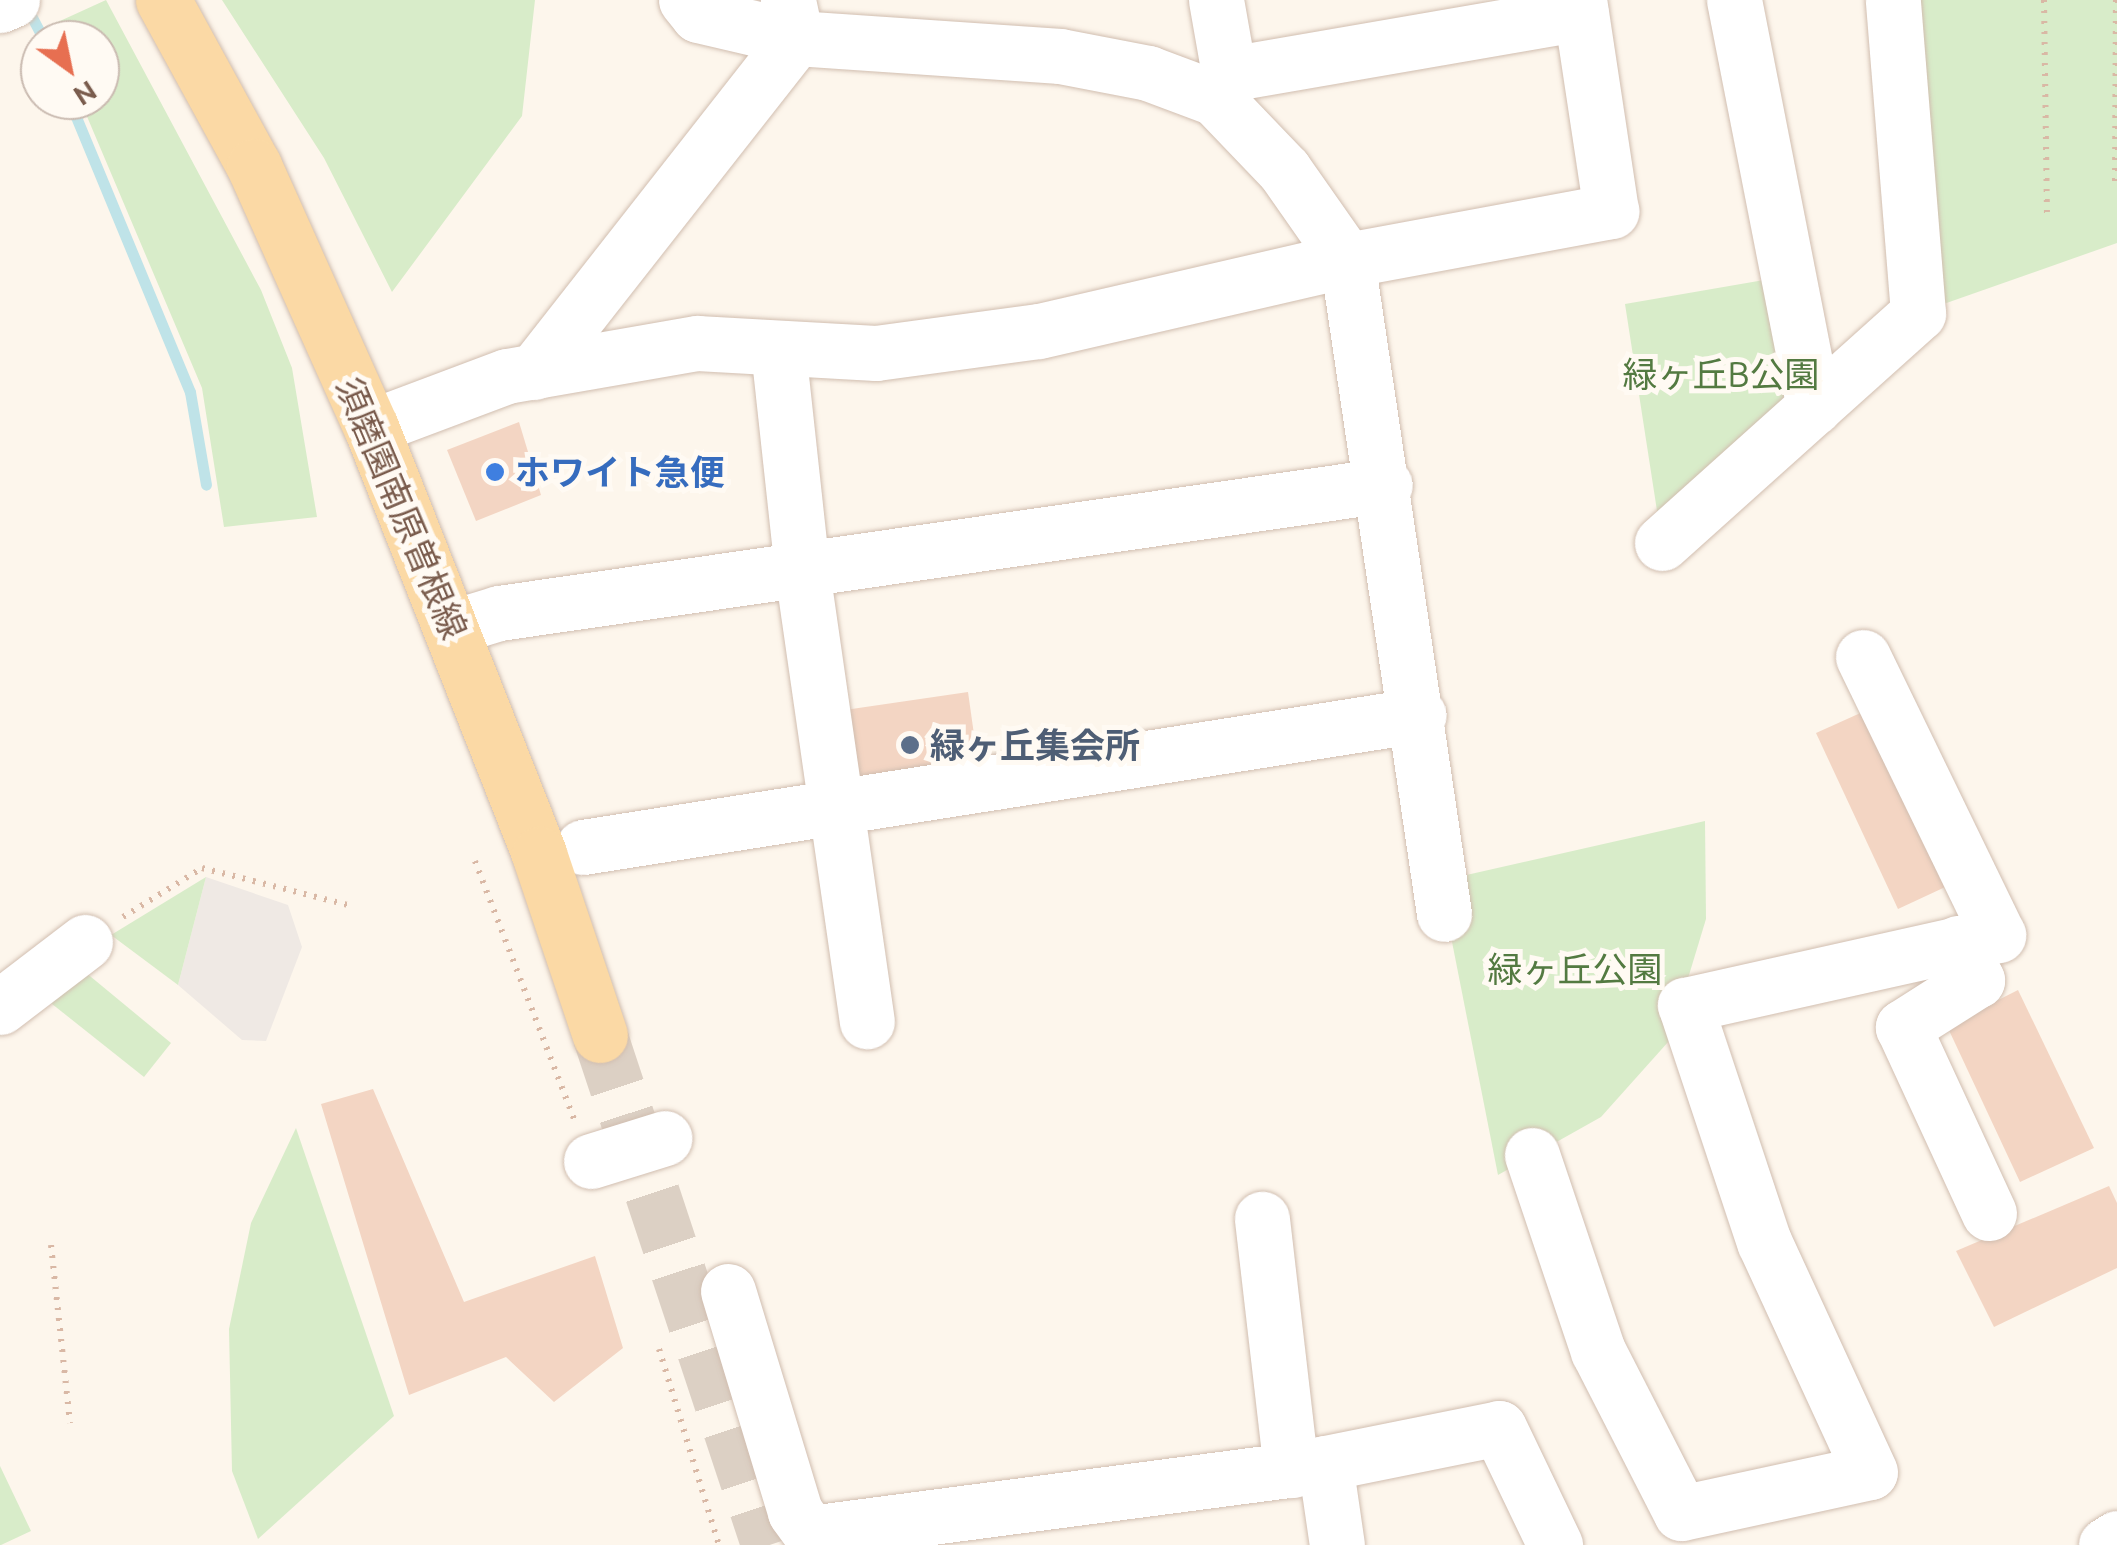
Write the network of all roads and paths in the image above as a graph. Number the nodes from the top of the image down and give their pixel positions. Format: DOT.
graph roads {
  1 [pos="12,0"];
  2 [pos="162,0"];
  3 [pos="686,0"];
  4 [pos="1216,0"];
  5 [pos="1734,0"];
  6 [pos="1893,0"];
  7 [pos="2044,0"];
  8 [pos="2116,0"];
  9 [pos="0,5"];
  10 [pos="1580,6"];
  11 [pos="792,19"];
  12 [pos="2115,181"];
  13 [pos="2047,218"];
  14 [pos="1347,260"];
  15 [pos="778,349"];
  16 [pos="534,372"];
  17 [pos="1814,406"];
  18 [pos="371,427"];
  19 [pos="1385,485"];
  20 [pos="1662,543"];
  21 [pos="802,571"];
  22 [pos="453,628"];
  23 [pos="1863,656"];
  24 [pos="1419,716"];
  25 [pos="839,807"];
  26 [pos="583,847"];
  27 [pos="474,861"];
  28 [pos="348,904"];
  29 [pos="1444,914"];
  30 [pos="1978,939"];
  31 [pos="85,942"];
  32 [pos="0,1007"];
  33 [pos="867,1021"];
  34 [pos="600,1035"];
  35 [pos="664,1138"];
  36 [pos="1532,1155"];
  37 [pos="591,1162"];
  38 [pos="1990,1213"];
  39 [pos="1262,1218"];
  40 [pos="51,1245"];
  41 [pos="728,1291"];
  42 [pos="659,1348"];
  43 [pos="70,1423"];
  44 [pos="1308,1466"];
  45 [pos="2117,1538"];
  46 [pos="719,1545"];
  47 [pos="1337,1545"];
  48 [pos="1555,1545"];
  49 [pos="2106,1545"];
  1 -- 9 [label="street"];
  2 -- 18 [label="main road, 須磨園南原曽根線"];
  3 -- 11 [label="street"];
  4 -- 10 [label="street"];
  5 -- 17 [label="street"];
  6 -- 17 [label="street"];
  7 -- 13 [label="path"];
  8 -- 12 [label="path"];
  10 -- 14 [label="street"];
  11 -- 14 [label="street"];
  11 -- 16 [label="street"];
  14 -- 15 [label="street"];
  14 -- 19 [label="street"];
  15 -- 16 [label="street"];
  15 -- 21 [label="street"];
  16 -- 18 [label="street"];
  17 -- 20 [label="street"];
  18 -- 22 [label="main road, 須磨園南原曽根線"];
  19 -- 21 [label="street"];
  19 -- 24 [label="street"];
  21 -- 22 [label="street"];
  21 -- 25 [label="street"];
  22 -- 34 [label="main road, 須磨園南原曽根線"];
  23 -- 30 [label="street"];
  24 -- 25 [label="street"];
  24 -- 29 [label="street"];
  25 -- 26 [label="street"];
  25 -- 33 [label="street"];
  27 -- 37 [label="path"];
  28 -- 31 [label="path"];
  30 -- 36 [label="street"];
  30 -- 38 [label="street"];
  31 -- 32 [label="street"];
  35 -- 37 [label="street"];
  39 -- 44 [label="street"];
  40 -- 43 [label="path"];
  41 -- 44 [label="street"];
  42 -- 46 [label="path"];
  44 -- 47 [label="street"];
  44 -- 48 [label="street"];
  45 -- 49 [label="street"];
}
